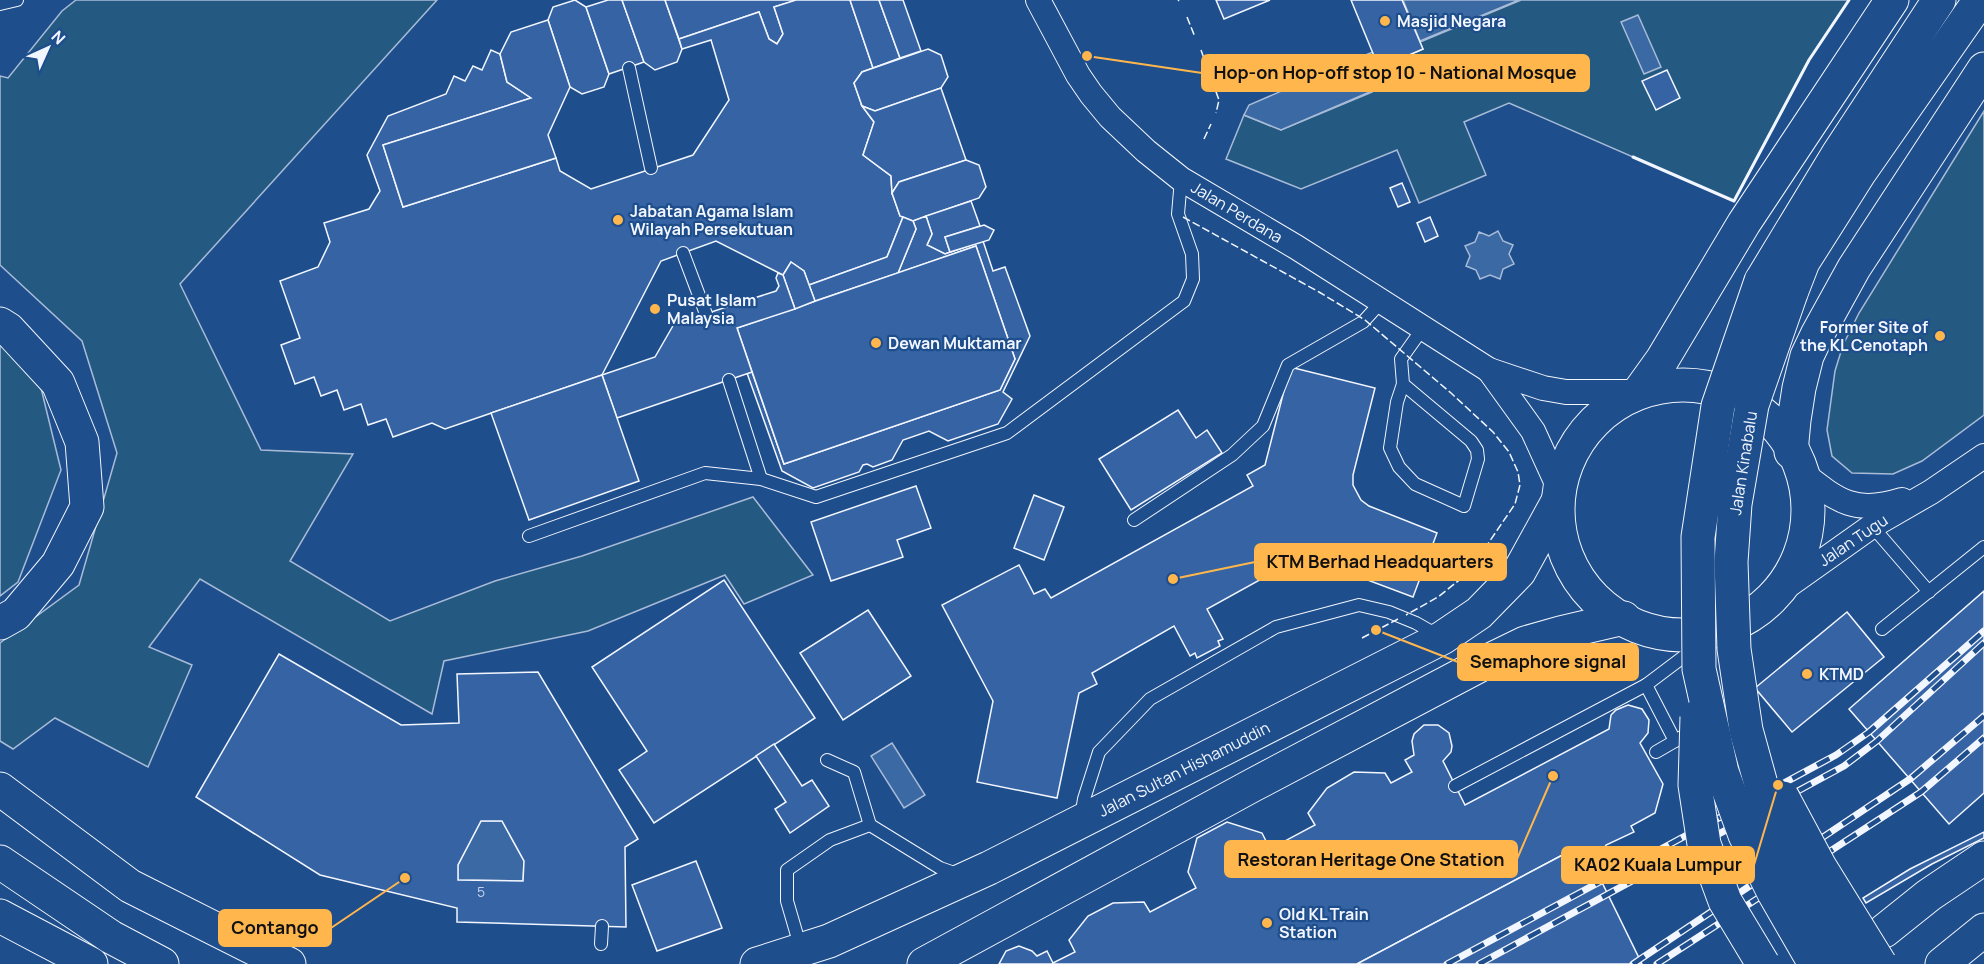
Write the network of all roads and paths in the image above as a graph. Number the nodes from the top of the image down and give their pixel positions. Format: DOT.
graph roads {
  1 [pos="17,0"];
  2 [pos="1038,0"];
  3 [pos="1892,0"];
  4 [pos="1940,0"];
  5 [pos="1980,0"];
  6 [pos="0,4"];
  7 [pos="629,68"];
  8 [pos="1984,69"];
  9 [pos="651,168"];
  10 [pos="1181,179"];
  11 [pos="683,253"];
  12 [pos="1382,301"];
  13 [pos="706,314"];
  14 [pos="0,324"];
  15 [pos="1423,328"];
  16 [pos="1489,370"];
  17 [pos="729,380"];
  18 [pos="1403,384"];
  19 [pos="1638,392"];
  20 [pos="1984,456"];
  21 [pos="1796,462"];
  22 [pos="761,479"];
  23 [pos="1931,492"];
  24 [pos="1558,496"];
  25 [pos="1134,520"];
  26 [pos="1872,526"];
  27 [pos="529,536"];
  28 [pos="1984,547"];
  29 [pos="1779,592"];
  30 [pos="1929,592"];
  31 [pos="1624,618"];
  32 [pos="0,623"];
  33 [pos="1882,629"];
  34 [pos="1719,630"];
  35 [pos="1442,638"];
  36 [pos="1699,669"];
  37 [pos="1646,685"];
  38 [pos="1735,722"];
  39 [pos="1675,741"];
  40 [pos="1656,752"];
  41 [pos="826,760"];
  42 [pos="1455,786"];
  43 [pos="0,789"];
  44 [pos="1081,821"];
  45 [pos="870,825"];
  46 [pos="1984,858"];
  47 [pos="0,862"];
  48 [pos="967,878"];
  49 [pos="0,916"];
  50 [pos="602,926"];
  51 [pos="1984,930"];
  52 [pos="1884,931"];
  53 [pos="601,944"];
  54 [pos="801,950"];
  55 [pos="91,964"];
  56 [pos="162,964"];
  57 [pos="289,964"];
  58 [pos="757,964"];
  59 [pos="924,964"];
  60 [pos="1763,964"];
  61 [pos="1815,964"];
  62 [pos="1849,964"];
  63 [pos="1880,964"];
  64 [pos="1942,964"];
  1 -- 6 [label="lane"];
  2 -- 10 [label="street, Jalan Perdana"];
  3 -- 19 [label="main road"];
  4 -- 36 [label="main road, Jalan Kinabalu, bridge"];
  5 -- 38 [label="main road, Jalan Kinabalu, bridge"];
  7 -- 9 [label="lane"];
  8 -- 21 [label="main road"];
  10 -- 12 [label="street, Jalan Perdana"];
  10 -- 22 [label="lane"];
  11 -- 13 [label="lane"];
  12 -- 15 [label="street, Jalan Perdana"];
  12 -- 25 [label="lane"];
  14 -- 32 [label="main road"];
  15 -- 16 [label="street, Jalan Perdana"];
  15 -- 18 [label="lane"];
  16 -- 19 [label="street, Jalan Perdana"];
  16 -- 24 [label="street, Jalan Perdana"];
  17 -- 22 [label="lane"];
  18 -- 18 [label="lane"];
  19 -- 21 [label="main road"];
  19 -- 24 [label="main road"];
  20 -- 23 [label="street, Jalan Tugu"];
  21 -- 23 [label="street, Jalan Tugu"];
  21 -- 29 [label="main road"];
  22 -- 27 [label="lane"];
  23 -- 26 [label="street, Jalan Tugu"];
  24 -- 31 [label="main road"];
  24 -- 35 [label="main road, Jalan Sultan Hishamuddin"];
  26 -- 29 [label="street, Jalan Tugu"];
  26 -- 30 [label="lane"];
  28 -- 30 [label="lane"];
  29 -- 34 [label="main road"];
  30 -- 33 [label="lane"];
  31 -- 34 [label="main road"];
  31 -- 59 [label="main road"];
  34 -- 37 [label="lane"];
  35 -- 44 [label="main road, Jalan Sultan Hishamuddin"];
  35 -- 44 [label="lane"];
  36 -- 60 [label="main road, bridge"];
  36 -- 61 [label="main road, Jalan Kinabalu, bridge"];
  37 -- 39 [label="lane"];
  37 -- 42 [label="lane"];
  38 -- 39 [label="lane"];
  38 -- 62 [label="main road, Jalan Kinabalu, bridge"];
  38 -- 63 [label="main road, bridge"];
  39 -- 40 [label="lane"];
  41 -- 45 [label="lane"];
  43 -- 57 [label="main road"];
  44 -- 48 [label="main road, Jalan Sultan Hishamuddin"];
  45 -- 48 [label="lane"];
  45 -- 54 [label="lane"];
  46 -- 52 [label="main road"];
  47 -- 56 [label="main road"];
  48 -- 54 [label="main road, Jalan Sultan Hishamuddin"];
  49 -- 55 [label="main road"];
  50 -- 53 [label="lane"];
  51 -- 64 [label="main road"];
  54 -- 58 [label="main road, Jalan Sultan Hishamuddin"];
}
